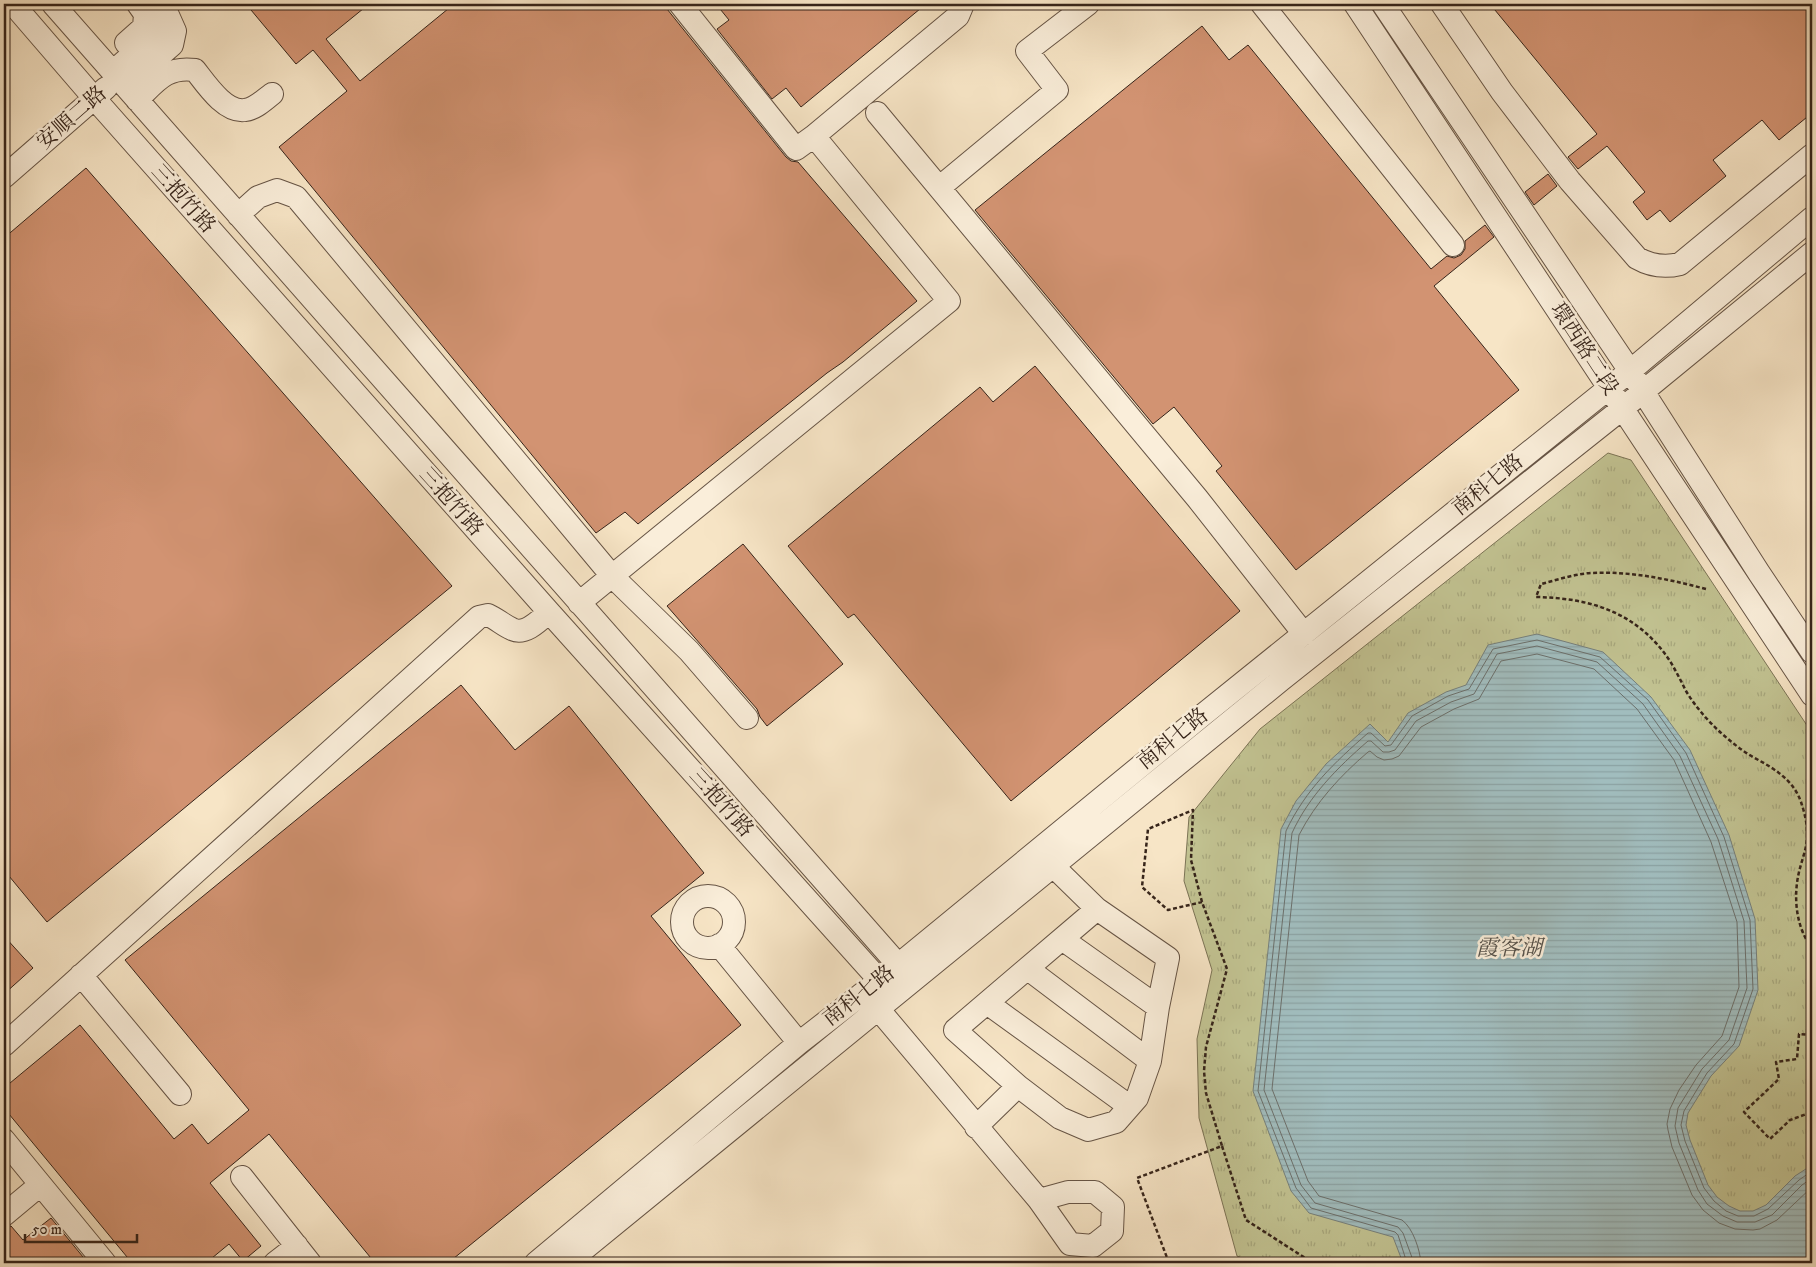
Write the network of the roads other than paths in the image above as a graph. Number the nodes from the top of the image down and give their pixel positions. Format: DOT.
graph roads {
  1 [pos="53,4"];
  2 [pos="138,4"];
  3 [pos="680,4"];
  4 [pos="962,4"];
  5 [pos="1088,4"];
  6 [pos="1262,4"];
  7 [pos="1355,4"];
  8 [pos="1383,4"];
  9 [pos="1442,4"];
  10 [pos="14,6"];
  11 [pos="163,8"];
  12 [pos="119,79"];
  13 [pos="272,94"];
  14 [pos="94,98"];
  15 [pos="878,113"];
  16 [pos="814,136"];
  17 [pos="1812,154"];
  18 [pos="4,177"];
  19 [pos="940,187"];
  20 [pos="238,215"];
  21 [pos="1812,218"];
  22 [pos="1453,244"];
  23 [pos="1812,253"];
  24 [pos="1630,371"];
  25 [pos="1610,386"];
  26 [pos="1643,391"];
  27 [pos="1623,408"];
  28 [pos="612,576"];
  29 [pos="579,603"];
  30 [pos="549,612"];
  31 [pos="1304,634"];
  32 [pos="1812,652"];
  33 [pos="1274,671"];
  34 [pos="1812,695"];
  35 [pos="746,718"];
  36 [pos="1053,866"];
  37 [pos="1097,908"];
  38 [pos="1062,939"];
  39 [pos="719,945"];
  40 [pos="1028,968"];
  41 [pos="906,972"];
  42 [pos="81,975"];
  43 [pos="879,994"];
  44 [pos="987,1003"];
  45 [pos="1158,1007"];
  46 [pos="799,1044"];
  47 [pos="4,1045"];
  48 [pos="1150,1061"];
  49 [pos="1018,1086"];
  50 [pos="180,1094"];
  51 [pos="1129,1106"];
  52 [pos="976,1127"];
  53 [pos="4,1140"];
  54 [pos="242,1177"];
  55 [pos="40,1184"];
  56 [pos="1039,1200"];
  57 [pos="4,1215"];
  58 [pos="303,1254"];
  59 [pos="105,1263"];
  60 [pos="275,1263"];
  61 [pos="536,1263"];
  62 [pos="567,1263"];
  1 -- 12 [label="street, 三抱竹路"];
  2 -- 12 [label="street"];
  3 -- 16 [label="street"];
  4 -- 16 [label="street"];
  5 -- 19 [label="street"];
  6 -- 22 [label="street"];
  7 -- 25 [label="street, 環西路二段"];
  8 -- 24 [label="street, 環西路二段"];
  9 -- 17 [label="street"];
  10 -- 14 [label="street, 三抱竹路"];
  11 -- 12 [label="street"];
  12 -- 13 [label="street"];
  12 -- 14 [label="street, 安順二路"];
  12 -- 20 [label="street, 三抱竹路"];
  14 -- 18 [label="street, 安順二路"];
  14 -- 30 [label="street, 三抱竹路"];
  15 -- 19 [label="street"];
  16 -- 28 [label="street"];
  19 -- 31 [label="street"];
  20 -- 28 [label="street"];
  20 -- 29 [label="street, 三抱竹路"];
  21 -- 24 [label="street, 南科七路"];
  23 -- 26 [label="street"];
  24 -- 25 [label="street, 南科七路"];
  24 -- 26 [label="street, 環西路二段"];
  25 -- 27 [label="street, 環西路二段"];
  25 -- 31 [label="street, 南科七路"];
  26 -- 27 [label="street, 南科七路"];
  26 -- 32 [label="street, 環西路二段"];
  27 -- 33 [label="street, 南科七路"];
  27 -- 34 [label="street, 環西路二段"];
  28 -- 29 [label="street"];
  28 -- 35 [label="street"];
  29 -- 41 [label="street, 三抱竹路"];
  30 -- 42 [label="street"];
  30 -- 43 [label="street, 三抱竹路"];
  31 -- 33 [label="street, 南科七路"];
  33 -- 36 [label="street, 南科七路"];
  33 -- 41 [label="street, 南科七路"];
  36 -- 37 [label="street"];
  36 -- 41 [label="street, 南科七路"];
  37 -- 38 [label="street"];
  37 -- 45 [label="street"];
  38 -- 40 [label="street"];
  38 -- 45 [label="street"];
  39 -- 46 [label="street"];
  40 -- 44 [label="street"];
  40 -- 48 [label="street"];
  41 -- 43 [label="street, 南科七路"];
  42 -- 47 [label="street"];
  42 -- 50 [label="street"];
  43 -- 46 [label="street, 南科七路"];
  43 -- 52 [label="street, 三抱竹路"];
  43 -- 62 [label="street, 南科七路"];
  44 -- 49 [label="street"];
  44 -- 51 [label="street"];
  45 -- 48 [label="street"];
  46 -- 61 [label="street, 南科七路"];
  48 -- 51 [label="street"];
  49 -- 51 [label="street"];
  49 -- 52 [label="street"];
  52 -- 56 [label="street, 三抱竹路"];
  53 -- 55 [label="street"];
  54 -- 58 [label="street"];
  55 -- 57 [label="street"];
  55 -- 59 [label="street"];
  58 -- 60 [label="street"];
}
